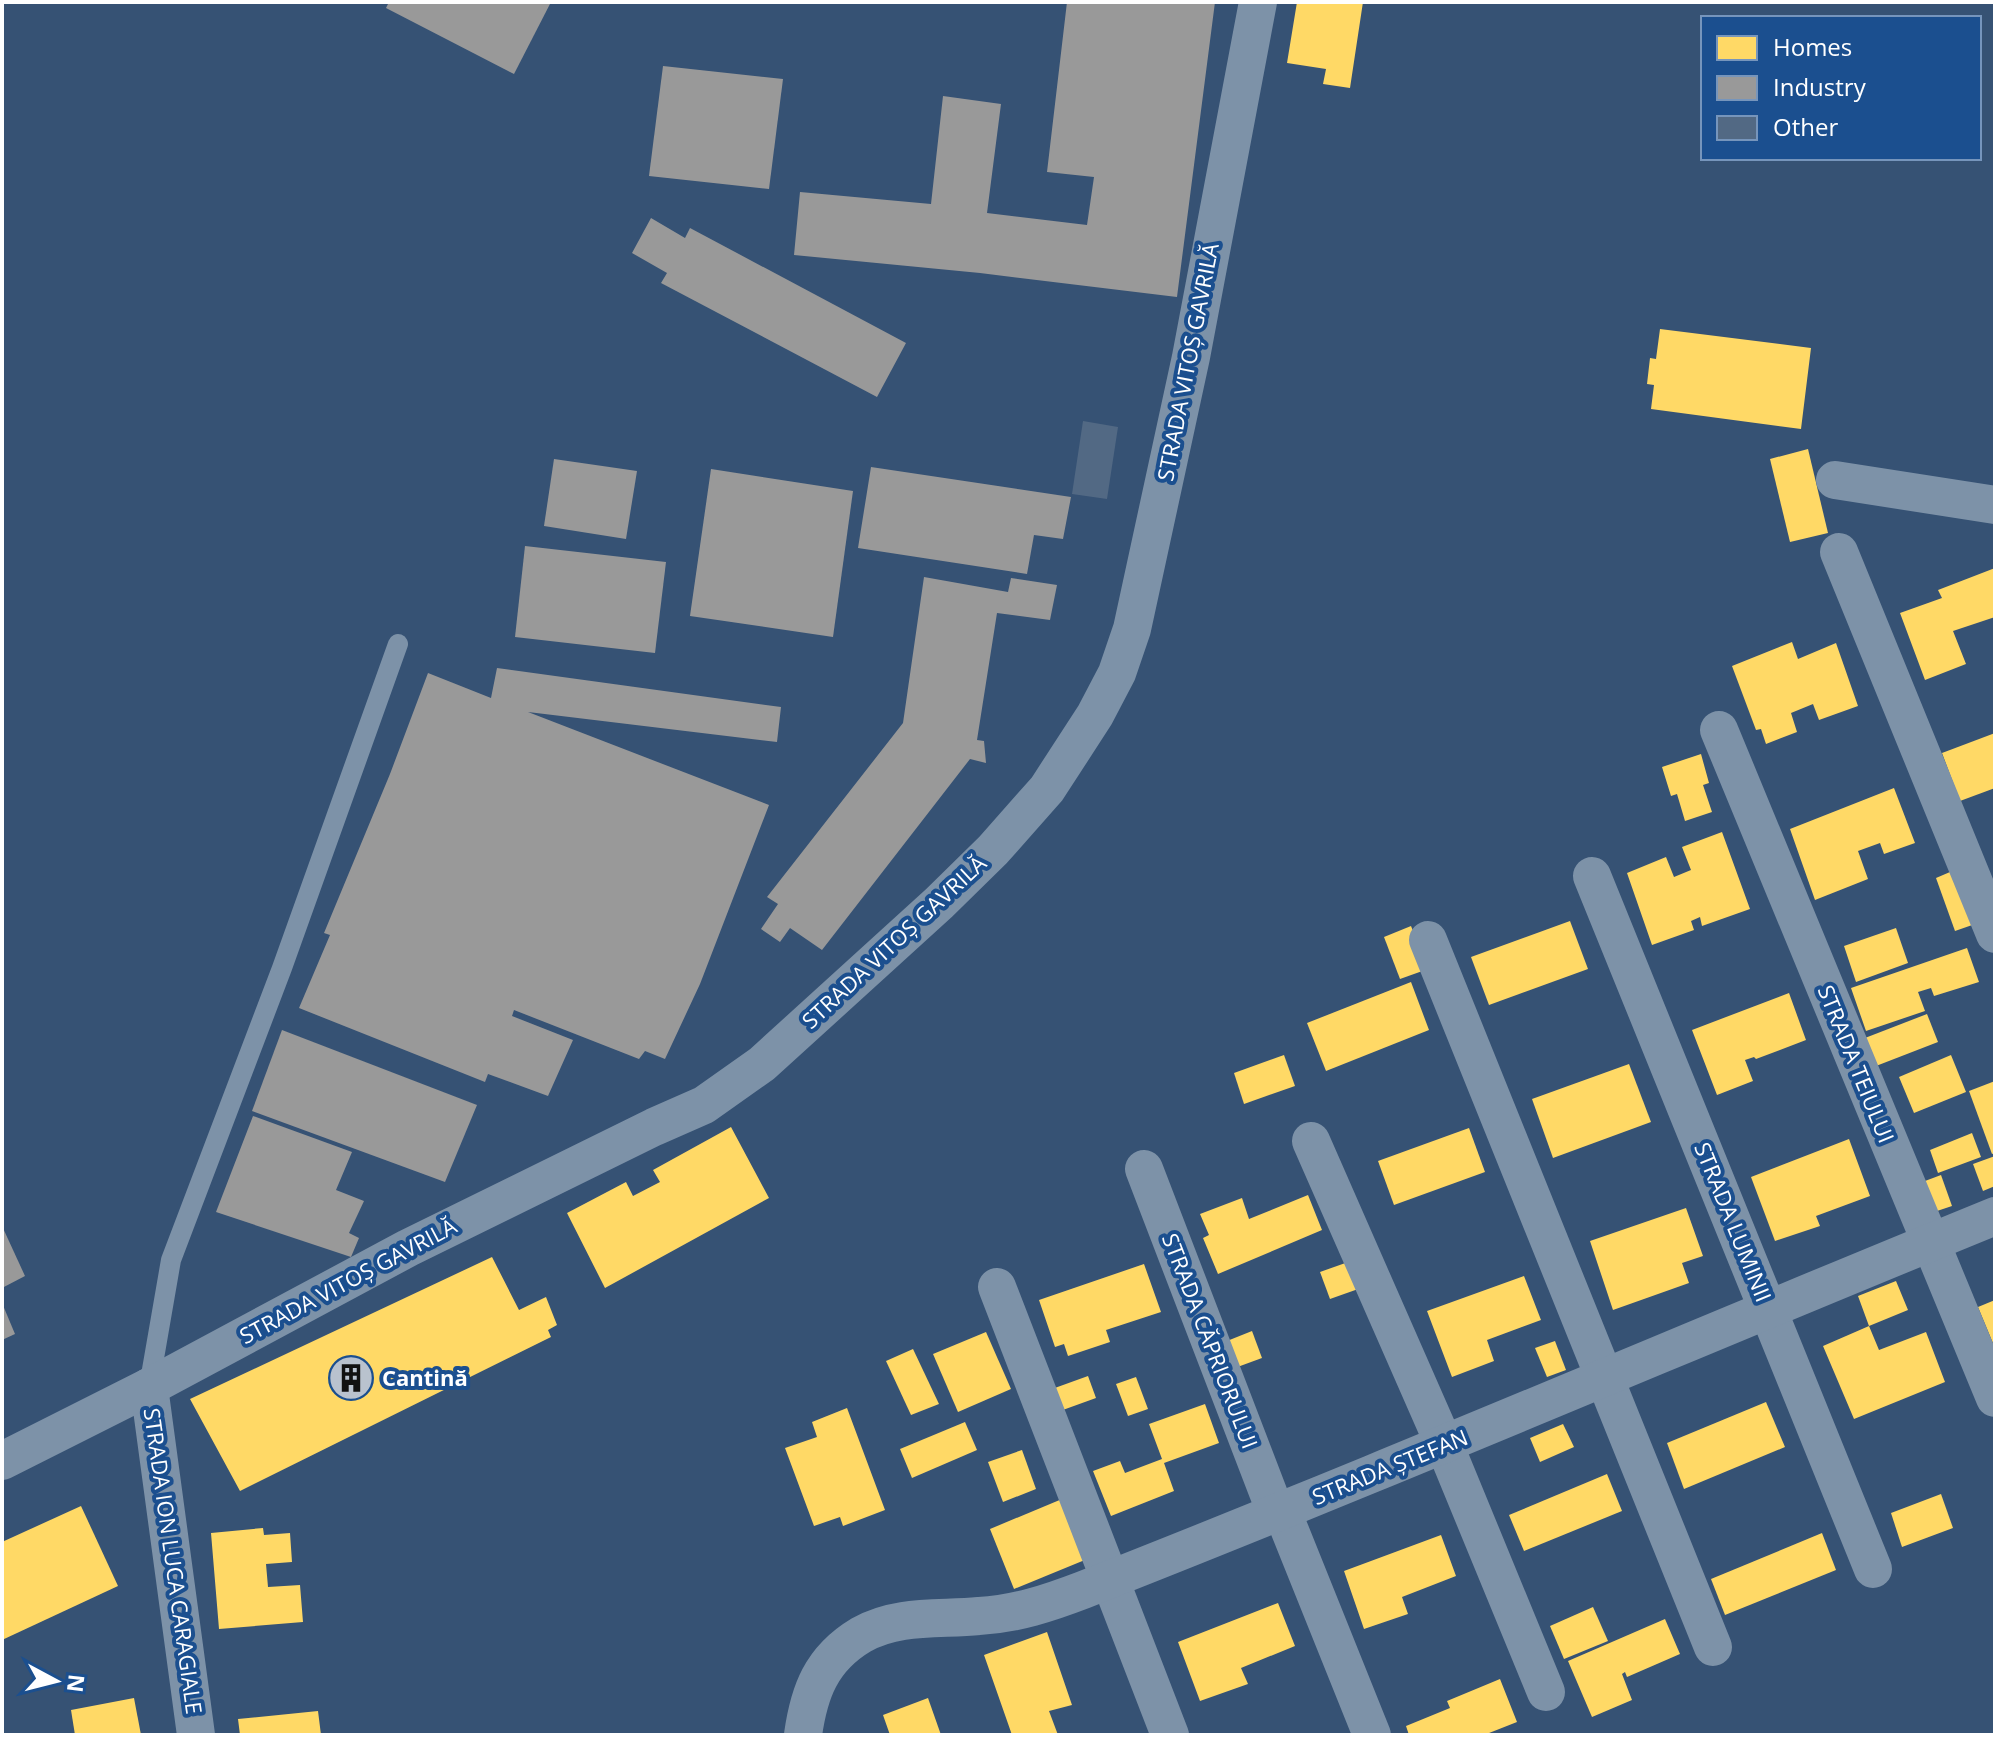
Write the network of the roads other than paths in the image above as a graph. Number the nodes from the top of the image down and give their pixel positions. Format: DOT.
graph roads {
  1 [pos="1258,2"];
  2 [pos="1835,480"];
  3 [pos="1995,505"];
  4 [pos="1839,552"];
  5 [pos="398,644"];
  6 [pos="1719,730"];
  7 [pos="1592,876"];
  8 [pos="1995,934"];
  9 [pos="1428,940"];
  10 [pos="1311,1141"];
  11 [pos="1144,1169"];
  12 [pos="1995,1216"];
  13 [pos="1929,1243"];
  14 [pos="997,1287"];
  15 [pos="1769,1309"];
  16 [pos="1605,1378"];
  17 [pos="149,1387"];
  18 [pos="1995,1398"];
  19 [pos="1444,1444"];
  20 [pos="2,1461"];
  21 [pos="1279,1512"];
  22 [pos="1873,1569"];
  23 [pos="1111,1579"];
  24 [pos="1713,1647"];
  25 [pos="1546,1692"];
  26 [pos="805,1722"];
  27 [pos="196,1735"];
  28 [pos="1170,1735"];
  29 [pos="1372,1735"];
  1 -- 17 [label="street, STRADA VITOȘ GAVRILĂ"];
  2 -- 3 [label="street"];
  4 -- 8 [label="street"];
  5 -- 17 [label="lane"];
  6 -- 13 [label="street, STRADA TEIULUI"];
  7 -- 15 [label="street, STRADA LUMINII"];
  9 -- 16 [label="street"];
  10 -- 19 [label="street"];
  11 -- 21 [label="street, STRADA CĂPRIORULUI"];
  12 -- 13 [label="street, STRADA ȘTEFAN"];
  13 -- 15 [label="street, STRADA ȘTEFAN"];
  13 -- 18 [label="street, STRADA TEIULUI"];
  14 -- 23 [label="street"];
  15 -- 16 [label="street, STRADA ȘTEFAN"];
  15 -- 22 [label="street, STRADA LUMINII"];
  16 -- 19 [label="street, STRADA ȘTEFAN"];
  16 -- 24 [label="street"];
  17 -- 20 [label="street, STRADA VITOȘ GAVRILĂ"];
  17 -- 27 [label="street, STRADA ION LUCA CARAGIALE"];
  19 -- 21 [label="street, STRADA ȘTEFAN"];
  19 -- 25 [label="street"];
  21 -- 23 [label="street, STRADA ȘTEFAN"];
  21 -- 29 [label="street, STRADA CĂPRIORULUI"];
  23 -- 26 [label="street, STRADA ȘTEFAN"];
  23 -- 28 [label="street"];
}
